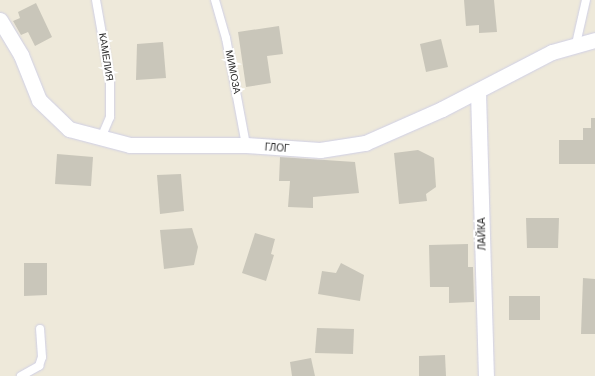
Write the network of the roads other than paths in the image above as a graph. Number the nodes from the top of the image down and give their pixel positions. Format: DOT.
graph roads {
  1 [pos="96,0"];
  2 [pos="215,0"];
  3 [pos="586,0"];
  4 [pos="0,20"];
  5 [pos="595,40"];
  6 [pos="576,44"];
  7 [pos="478,92"];
  8 [pos="101,138"];
  9 [pos="246,145"];
  10 [pos="40,329"];
  11 [pos="21,376"];
  12 [pos="486,376"];
  1 -- 8 [label="lane, КАМЕЛИЯ"];
  2 -- 9 [label="lane, МИМОЗА"];
  3 -- 6 [label="lane"];
  4 -- 8 [label="street, ГЛОГ"];
  5 -- 6 [label="street, ГЛОГ"];
  6 -- 7 [label="street, ГЛОГ"];
  7 -- 9 [label="street, ГЛОГ"];
  7 -- 12 [label="street, ЛАЙКА"];
  8 -- 9 [label="street, ГЛОГ"];
  10 -- 11 [label="lane"];
}
